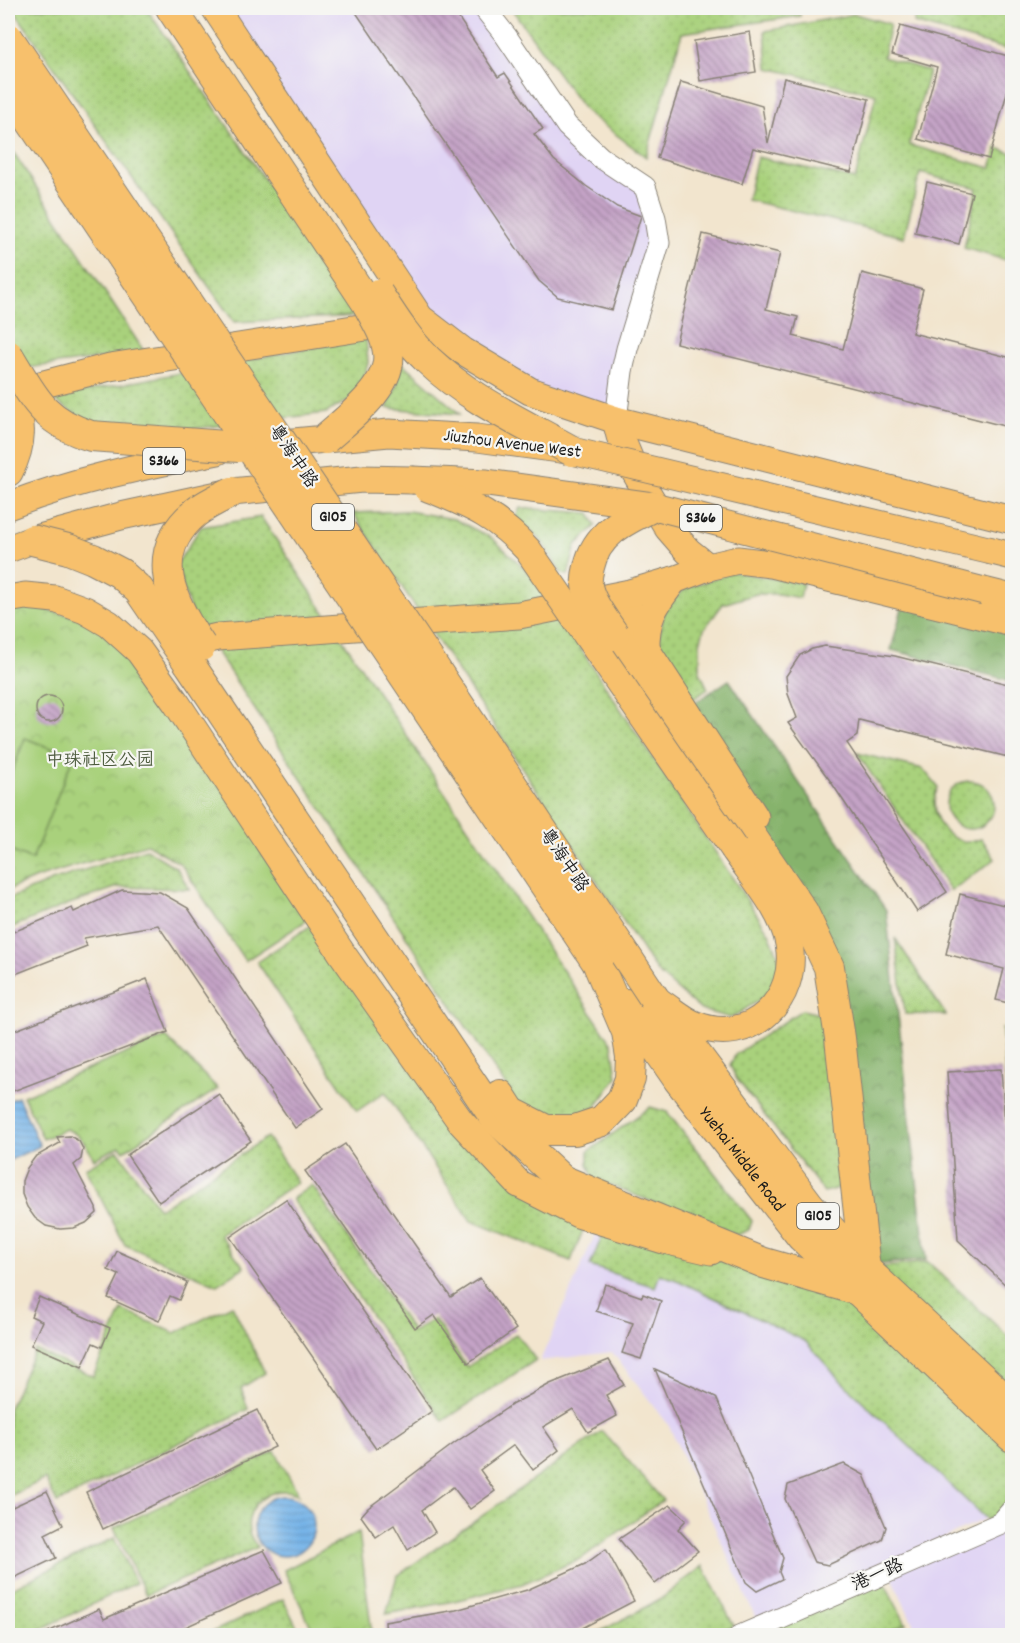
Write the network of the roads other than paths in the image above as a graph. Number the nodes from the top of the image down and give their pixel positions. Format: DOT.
graph roads {
  1 [pos="171,8"];
  2 [pos="190,8"];
  3 [pos="215,8"];
  4 [pos="484,8"];
  5 [pos="8,38"];
  6 [pos="8,87"];
  7 [pos="372,298"];
  8 [pos="420,318"];
  9 [pos="8,355"];
  10 [pos="8,394"];
  11 [pos="616,420"];
  12 [pos="325,439"];
  13 [pos="239,447"];
  14 [pos="573,451"];
  15 [pos="8,471"];
  16 [pos="412,480"];
  17 [pos="232,492"];
  18 [pos="8,506"];
  19 [pos="654,506"];
  20 [pos="1012,520"];
  21 [pos="20,545"];
  22 [pos="1002,554"];
  23 [pos="708,567"];
  24 [pos="674,580"];
  25 [pos="630,593"];
  26 [pos="1012,598"];
  27 [pos="8,599"];
  28 [pos="1012,623"];
  29 [pos="646,649"];
  30 [pos="139,651"];
  31 [pos="198,659"];
  32 [pos="597,962"];
  33 [pos="829,968"];
  34 [pos="654,998"];
  35 [pos="764,1263"];
  36 [pos="861,1280"];
  37 [pos="1012,1406"];
  38 [pos="1012,1437"];
  39 [pos="1012,1510"];
  40 [pos="740,1635"];
  1 -- 7 [label="highway"];
  2 -- 7 [label="highway"];
  3 -- 8 [label="main road"];
  4 -- 11 [label="street"];
  5 -- 34 [label="highway, 粤海中路 / G105, bridge"];
  6 -- 32 [label="highway, 粤海中路 / G105, bridge"];
  7 -- 12 [label="highway, bridge"];
  7 -- 14 [label="highway, bridge"];
  8 -- 10 [label="main road"];
  8 -- 11 [label="main road"];
  9 -- 13 [label="highway, bridge"];
  10 -- 15 [label="highway"];
  11 -- 20 [label="main road"];
  11 -- 23 [label="main road"];
  12 -- 13 [label="main road, Jiuzhou Avenue West / S366, bridge"];
  12 -- 14 [label="main road, Jiuzhou Avenue West / S366, bridge"];
  13 -- 18 [label="main road, Jiuzhou Avenue West / S366, bridge"];
  14 -- 22 [label="main road, Jiuzhou Avenue West, bridge"];
  16 -- 17 [label="main road, S366, bridge"];
  16 -- 19 [label="main road, S366, bridge"];
  16 -- 34 [label="main road, bridge"];
  17 -- 21 [label="main road, S366, bridge"];
  17 -- 31 [label="highway, bridge"];
  19 -- 26 [label="main road, S366, bridge"];
  19 -- 33 [label="highway, bridge"];
  21 -- 31 [label="highway, bridge"];
  23 -- 24 [label="main road"];
  23 -- 28 [label="main road"];
  24 -- 25 [label="main road"];
  24 -- 29 [label="main road"];
  25 -- 29 [label="main road"];
  25 -- 30 [label="main road"];
  27 -- 30 [label="main road"];
  29 -- 33 [label="main road"];
  30 -- 35 [label="main road"];
  31 -- 32 [label="highway"];
  31 -- 35 [label="highway"];
  32 -- 36 [label="highway, Yuehai Middle Road / G105"];
  33 -- 36 [label="highway"];
  34 -- 36 [label="highway, Yuehai Middle Road / G105"];
  35 -- 36 [label="highway"];
  36 -- 37 [label="highway, Yuehai Middle Road / G105"];
  36 -- 38 [label="highway, Yuehai Middle Road / G105"];
  39 -- 40 [label="street, 港一路"];
}
